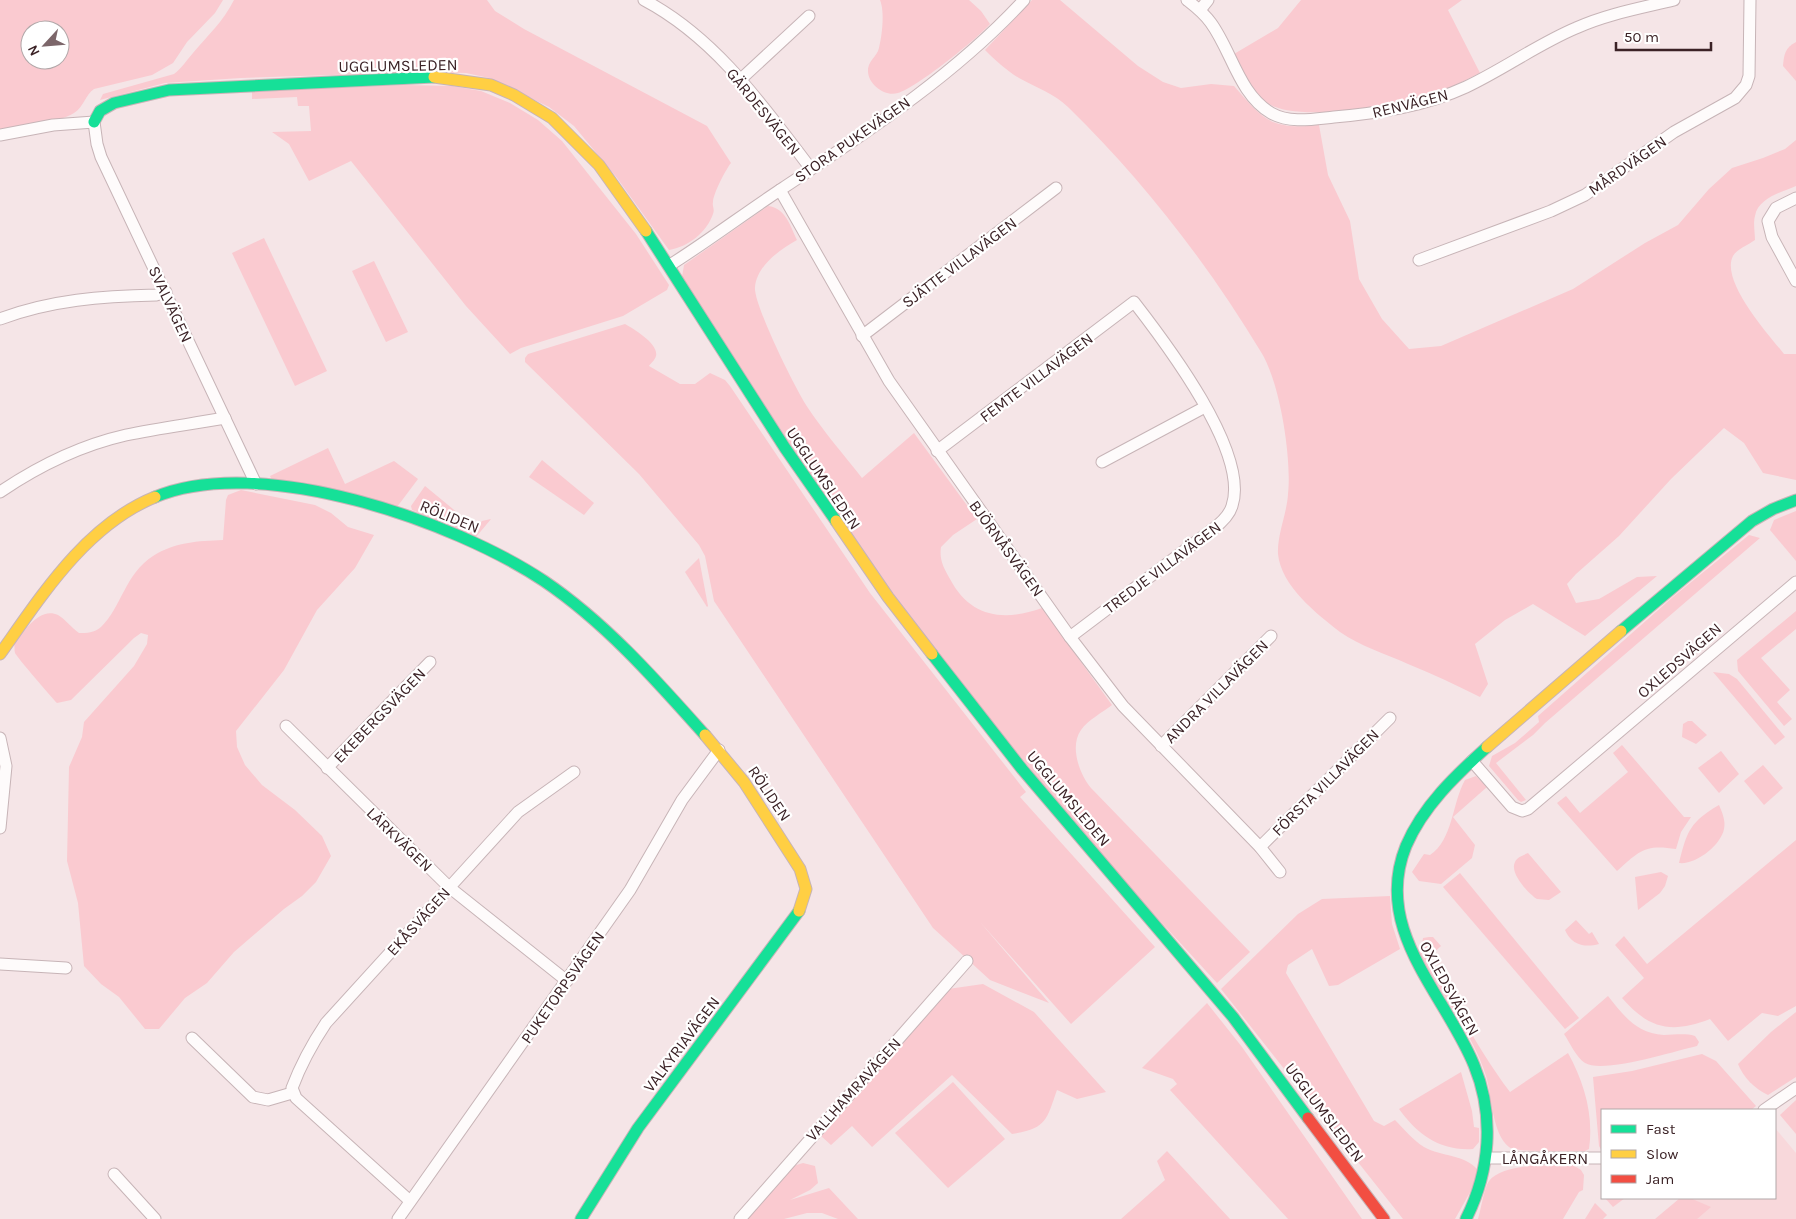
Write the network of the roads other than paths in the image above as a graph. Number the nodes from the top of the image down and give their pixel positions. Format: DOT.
graph roads {
  1 [pos="1024,0"];
  2 [pos="1187,0"];
  3 [pos="1208,0"];
  4 [pos="1674,0"];
  5 [pos="1750,0"];
  6 [pos="646,1"];
  7 [pos="1200,10"];
  8 [pos="809,16"];
  9 [pos="742,79"];
  10 [pos="94,122"];
  11 [pos="0,134"];
  12 [pos="811,169"];
  13 [pos="1056,188"];
  14 [pos="780,190"];
  15 [pos="1796,198"];
  16 [pos="1419,260"];
  17 [pos="670,265"];
  18 [pos="1796,281"];
  19 [pos="166,292"];
  20 [pos="1134,302"];
  21 [pos="0,319"];
  22 [pos="862,336"];
  23 [pos="1205,407"];
  24 [pos="225,418"];
  25 [pos="937,452"];
  26 [pos="1102,462"];
  27 [pos="256,484"];
  28 [pos="0,492"];
  29 [pos="1796,500"];
  30 [pos="1796,582"];
  31 [pos="1271,636"];
  32 [pos="1070,637"];
  33 [pos="0,654"];
  34 [pos="430,662"];
  35 [pos="1390,718"];
  36 [pos="286,726"];
  37 [pos="0,738"];
  38 [pos="1161,746"];
  39 [pos="719,750"];
  40 [pos="1472,760"];
  41 [pos="327,768"];
  42 [pos="574,772"];
  43 [pos="0,828"];
  44 [pos="1260,846"];
  45 [pos="1280,872"];
  46 [pos="449,886"];
  47 [pos="807,889"];
  48 [pos="967,961"];
  49 [pos="0,964"];
  50 [pos="66,968"];
  51 [pos="567,981"];
  52 [pos="192,1038"];
  53 [pos="1796,1088"];
  54 [pos="292,1093"];
  55 [pos="1765,1109"];
  56 [pos="1487,1158"];
  57 [pos="1601,1158"];
  58 [pos="114,1174"];
  59 [pos="410,1202"];
  60 [pos="155,1219"];
  61 [pos="398,1219"];
  62 [pos="581,1219"];
  63 [pos="740,1219"];
  64 [pos="1384,1219"];
  65 [pos="1466,1219"];
  1 -- 12 [label="street, STORA PUKEVÄGEN"];
  2 -- 7 [label="street, RENVÄGEN"];
  3 -- 7 [label="street"];
  4 -- 7 [label="street, RENVÄGEN"];
  5 -- 16 [label="street, MÅRDVÄGEN"];
  6 -- 9 [label="street, GÄRDESVÄGEN"];
  8 -- 9 [label="street"];
  9 -- 12 [label="street, GÄRDESVÄGEN"];
  10 -- 11 [label="street"];
  10 -- 17 [label="street, UGGLUMSLEDEN"];
  10 -- 19 [label="street, SVALVÄGEN"];
  12 -- 14 [label="street, STORA PUKEVÄGEN"];
  13 -- 22 [label="street, SJÄTTE VILLAVÄGEN"];
  14 -- 17 [label="street, STORA PUKEVÄGEN"];
  14 -- 22 [label="street, BJÖRNÅSVÄGEN"];
  15 -- 18 [label="street"];
  17 -- 64 [label="street, UGGLUMSLEDEN"];
  19 -- 21 [label="street"];
  19 -- 24 [label="street, SVALVÄGEN"];
  20 -- 23 [label="street, TREDJE VILLAVÄGEN"];
  20 -- 25 [label="street, FEMTE VILLAVÄGEN"];
  22 -- 25 [label="street, BJÖRNÅSVÄGEN"];
  23 -- 26 [label="street"];
  23 -- 32 [label="street, TREDJE VILLAVÄGEN"];
  24 -- 27 [label="street, SVALVÄGEN"];
  24 -- 28 [label="street"];
  25 -- 32 [label="street, BJÖRNÅSVÄGEN"];
  27 -- 33 [label="street, RÖLIDEN"];
  27 -- 39 [label="street, RÖLIDEN"];
  29 -- 40 [label="street, OXLEDSVÄGEN"];
  30 -- 40 [label="street, OXLEDSVÄGEN"];
  31 -- 38 [label="street, ANDRA VILLAVÄGEN"];
  32 -- 38 [label="street, BJÖRNÅSVÄGEN"];
  34 -- 41 [label="street, EKEBERGSVÄGEN"];
  35 -- 44 [label="street, FÖRSTA VILLAVÄGEN"];
  36 -- 41 [label="street, LÄRKVÄGEN"];
  37 -- 43 [label="street"];
  38 -- 44 [label="street, BJÖRNÅSVÄGEN"];
  39 -- 47 [label="street, RÖLIDEN"];
  39 -- 51 [label="street, PUKETORPSVÄGEN"];
  40 -- 56 [label="street, OXLEDSVÄGEN"];
  41 -- 46 [label="street, LÄRKVÄGEN"];
  42 -- 46 [label="street, EKÅSVÄGEN"];
  44 -- 45 [label="street, BJÖRNÅSVÄGEN"];
  46 -- 51 [label="street, LÄRKVÄGEN"];
  46 -- 54 [label="street, EKÅSVÄGEN"];
  47 -- 62 [label="street, VALKYRIAVÄGEN"];
  48 -- 63 [label="street, VALLHAMRAVÄGEN"];
  49 -- 50 [label="street"];
  51 -- 59 [label="street, PUKETORPSVÄGEN"];
  52 -- 54 [label="street"];
  53 -- 55 [label="street"];
  54 -- 59 [label="street"];
  56 -- 57 [label="street, LÅNGÅKERN"];
  56 -- 65 [label="street, OXLEDSVÄGEN"];
  58 -- 60 [label="street"];
  59 -- 61 [label="street, PUKETORPSVÄGEN"];
}
